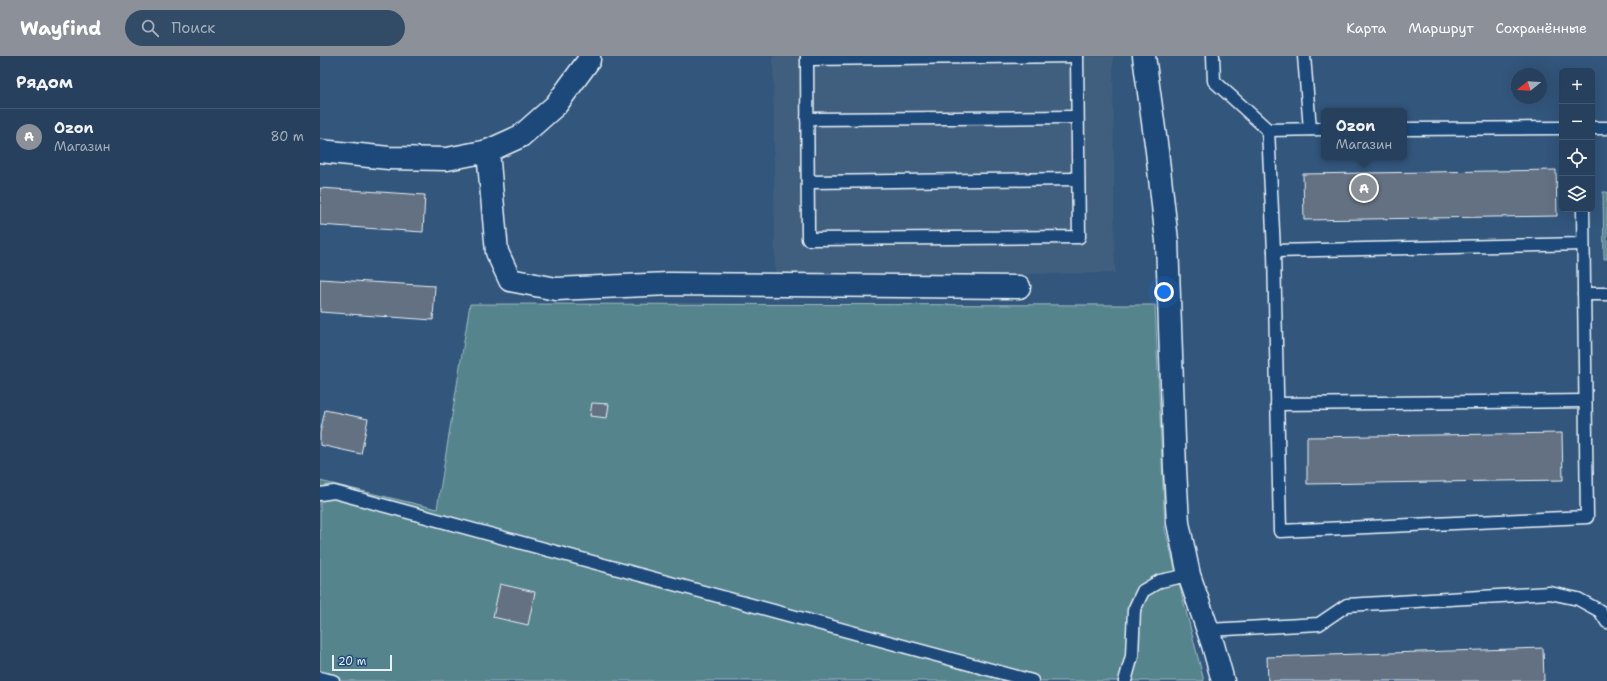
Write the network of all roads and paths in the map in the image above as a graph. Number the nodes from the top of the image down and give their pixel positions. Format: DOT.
graph roads {
  1 [pos="589,56"];
  2 [pos="1077,56"];
  3 [pos="1144,56"];
  4 [pos="1213,56"];
  5 [pos="1304,56"];
  6 [pos="807,58"];
  7 [pos="1077,117"];
  8 [pos="807,119"];
  9 [pos="1559,128"];
  10 [pos="1595,128"];
  11 [pos="1607,128"];
  12 [pos="1321,129"];
  13 [pos="1407,129"];
  14 [pos="1268,130"];
  15 [pos="1310,130"];
  16 [pos="320,151"];
  17 [pos="488,151"];
  18 [pos="1078,179"];
  19 [pos="808,182"];
  20 [pos="1583,212"];
  21 [pos="1583,244"];
  22 [pos="1274,250"];
  23 [pos="1019,287"];
  24 [pos="1584,294"];
  25 [pos="1607,294"];
  26 [pos="1585,401"];
  27 [pos="1277,404"];
  28 [pos="320,494"];
  29 [pos="1189,575"];
  30 [pos="1607,622"];
  31 [pos="1208,630"];
  32 [pos="320,678"];
  33 [pos="333,681"];
  34 [pos="1032,681"];
  35 [pos="1125,681"];
  36 [pos="1223,681"];
  1 -- 17 [label="street"];
  2 -- 6 [label="lane"];
  2 -- 7 [label="lane"];
  3 -- 29 [label="street"];
  4 -- 14 [label="lane"];
  5 -- 15 [label="lane"];
  6 -- 8 [label="lane"];
  7 -- 8 [label="lane"];
  7 -- 18 [label="lane"];
  8 -- 19 [label="lane"];
  9 -- 13 [label="lane"];
  10 -- 11 [label="lane"];
  12 -- 15 [label="lane"];
  14 -- 15 [label="lane"];
  14 -- 22 [label="lane"];
  16 -- 17 [label="street"];
  17 -- 23 [label="street"];
  18 -- 19 [label="lane"];
  18 -- 19 [label="lane"];
  20 -- 21 [label="lane"];
  21 -- 22 [label="lane"];
  21 -- 24 [label="lane"];
  22 -- 27 [label="lane"];
  24 -- 25 [label="lane"];
  24 -- 26 [label="lane"];
  26 -- 27 [label="lane"];
  26 -- 27 [label="lane"];
  28 -- 34 [label="lane"];
  29 -- 31 [label="street"];
  29 -- 35 [label="lane"];
  30 -- 31 [label="lane"];
  31 -- 36 [label="street"];
  32 -- 33 [label="lane"];
}
